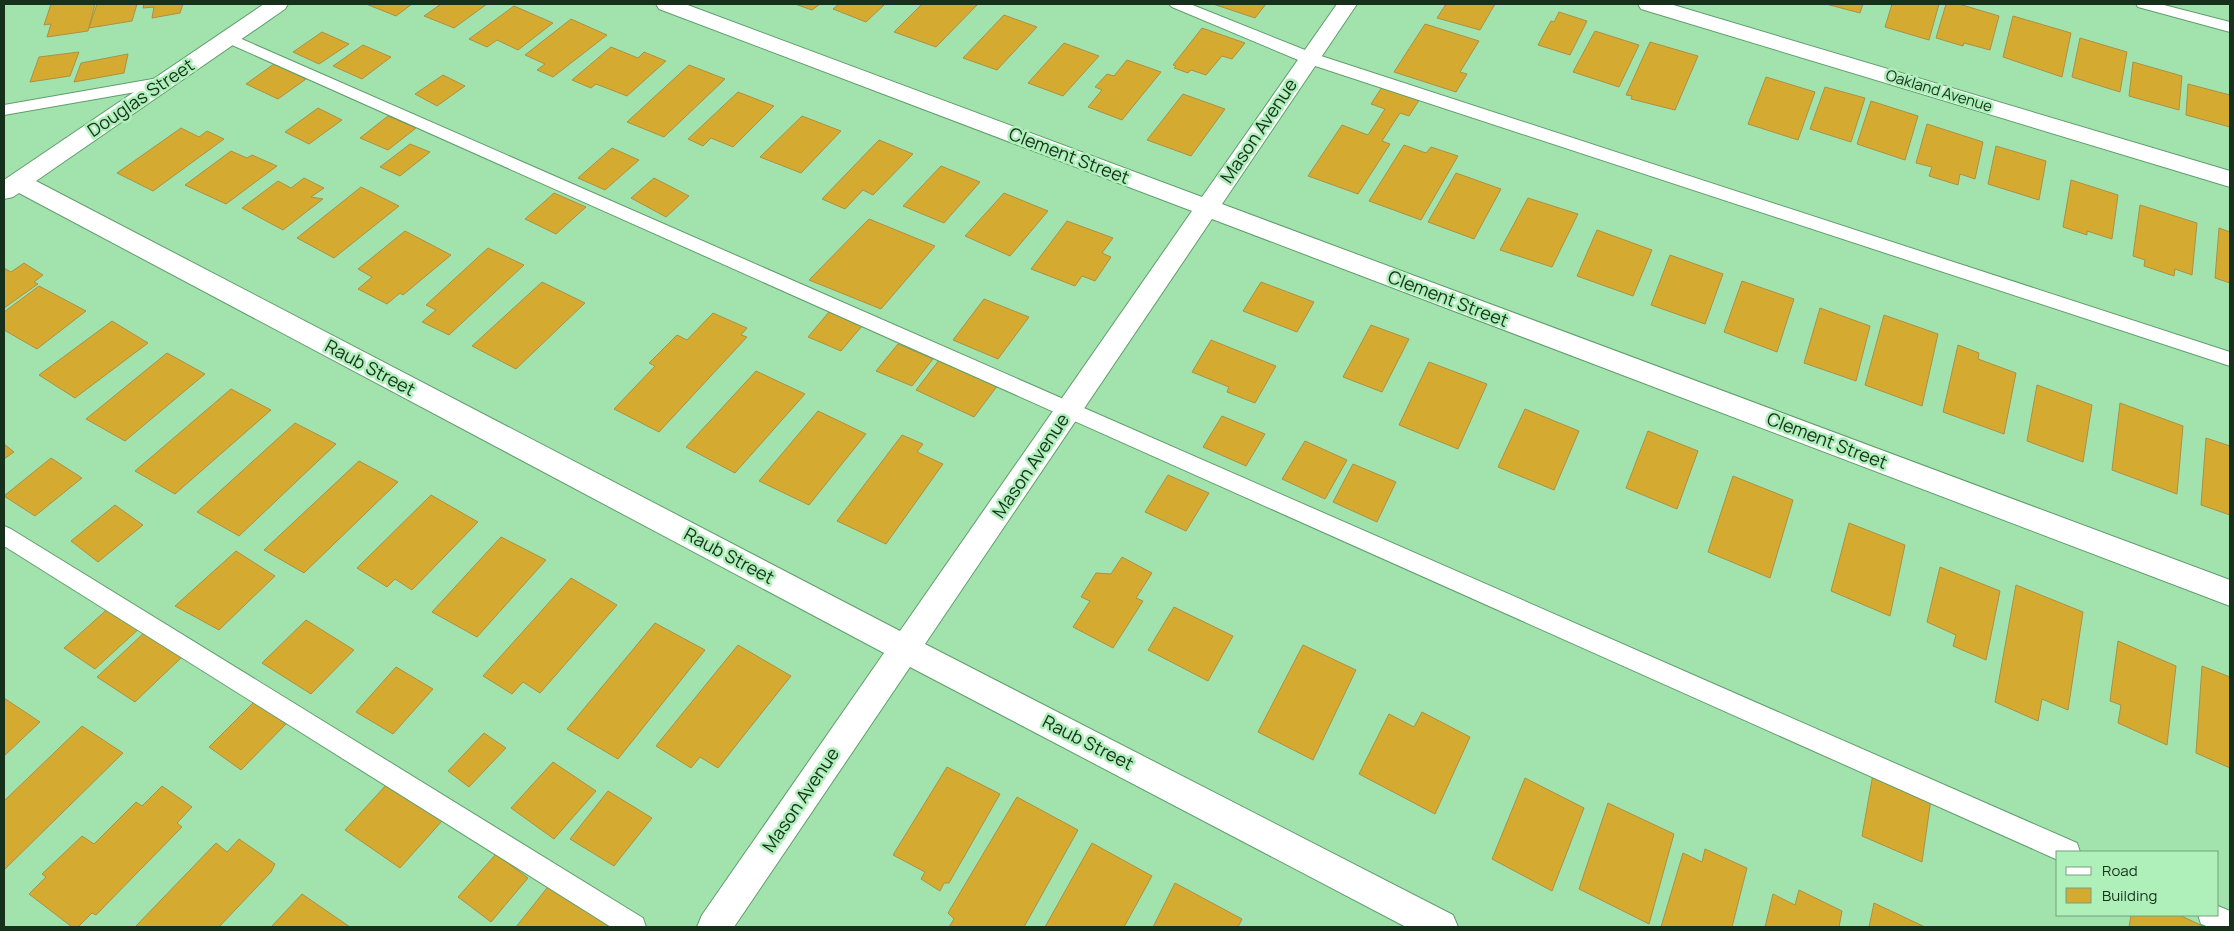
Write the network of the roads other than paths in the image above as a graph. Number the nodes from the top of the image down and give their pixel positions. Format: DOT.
graph roads {
  1 [pos="278,4"];
  2 [pos="666,4"];
  3 [pos="1177,4"];
  4 [pos="1347,4"];
  5 [pos="1648,4"];
  6 [pos="2143,4"];
  7 [pos="2230,27"];
  8 [pos="228,38"];
  9 [pos="1309,58"];
  10 [pos="164,82"];
  11 [pos="4,110"];
  12 [pos="2230,179"];
  13 [pos="11,187"];
  14 [pos="1207,208"];
  15 [pos="2230,359"];
  16 [pos="1069,410"];
  17 [pos="4,535"];
  18 [pos="2230,593"];
  19 [pos="905,648"];
  20 [pos="2066,851"];
  21 [pos="2212,916"];
  22 [pos="2230,924"];
  23 [pos="634,927"];
  24 [pos="714,927"];
  25 [pos="1441,927"];
  1 -- 8 [label="street, Douglas Street"];
  2 -- 14 [label="street, Clement Street"];
  3 -- 9 [label="lane"];
  4 -- 9 [label="street, Mason Avenue"];
  5 -- 12 [label="street, Oakland Avenue"];
  6 -- 7 [label="lane"];
  8 -- 10 [label="street, Douglas Street"];
  8 -- 16 [label="lane"];
  9 -- 14 [label="street, Mason Avenue"];
  9 -- 15 [label="lane"];
  10 -- 11 [label="lane"];
  10 -- 13 [label="street, Douglas Street"];
  13 -- 19 [label="street, Raub Street"];
  14 -- 16 [label="street, Mason Avenue"];
  14 -- 18 [label="street, Clement Street"];
  16 -- 19 [label="street, Mason Avenue"];
  16 -- 20 [label="lane"];
  17 -- 23 [label="lane"];
  19 -- 24 [label="street, Mason Avenue"];
  19 -- 25 [label="street, Raub Street"];
  21 -- 22 [label="lane"];
}
